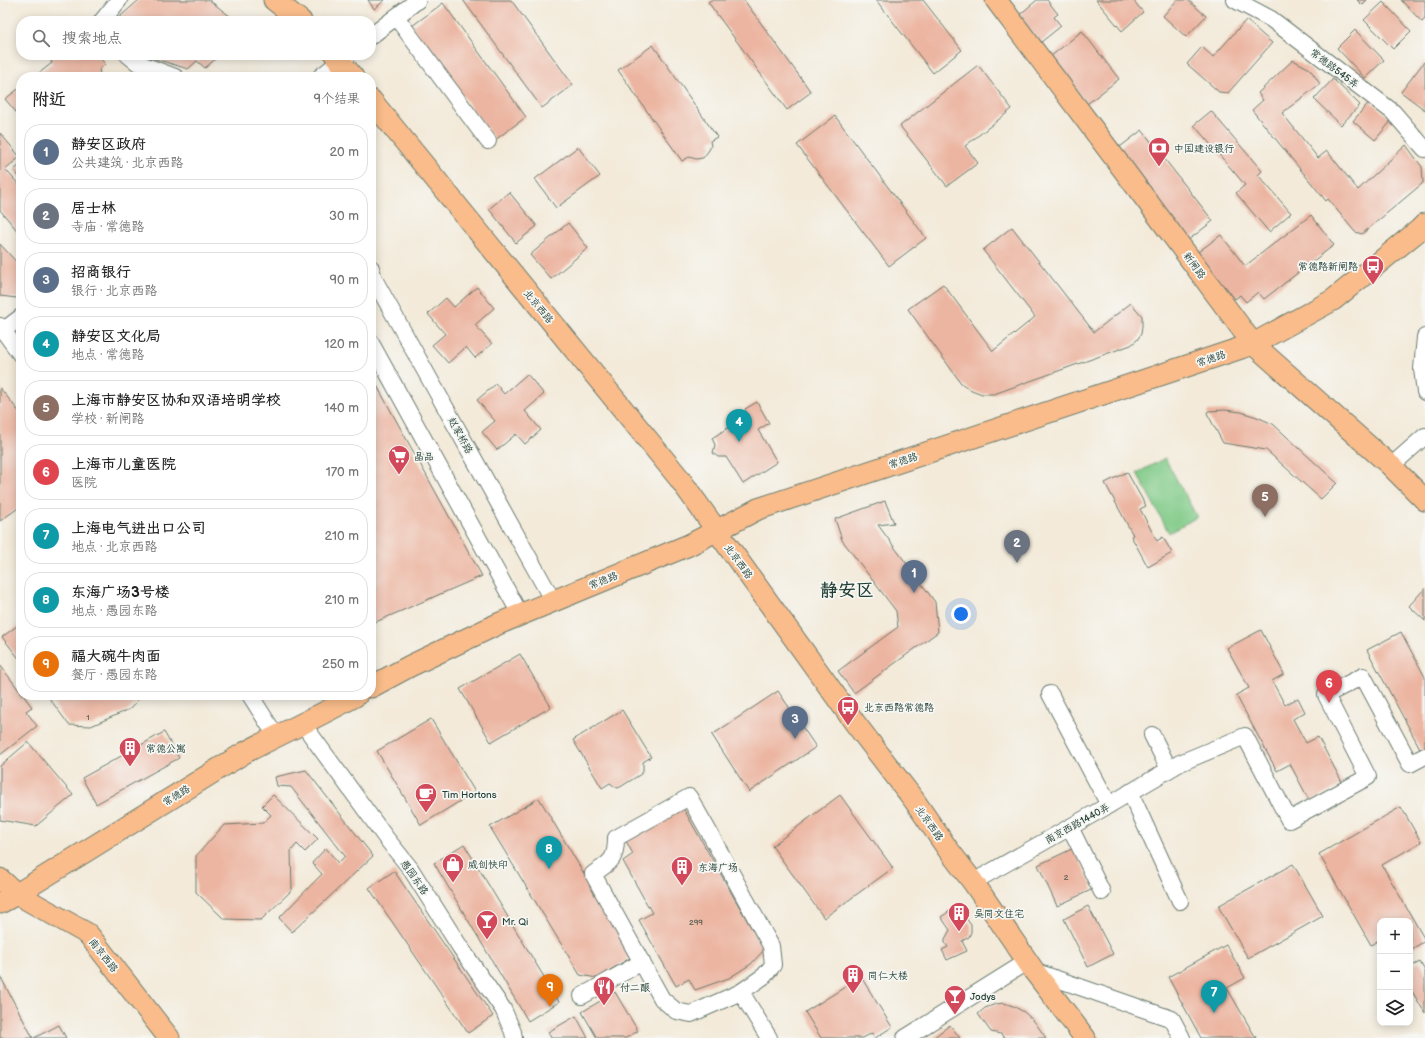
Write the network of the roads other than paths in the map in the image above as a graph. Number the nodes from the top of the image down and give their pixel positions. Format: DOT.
graph roads {
  1 [pos="119,0"];
  2 [pos="274,0"];
  3 [pos="418,0"];
  4 [pos="996,0"];
  5 [pos="1235,0"];
  6 [pos="106,16"];
  7 [pos="295,16"];
  8 [pos="396,17"];
  9 [pos="376,32"];
  10 [pos="134,60"];
  11 [pos="344,62"];
  12 [pos="162,72"];
  13 [pos="328,72"];
  14 [pos="376,106"];
  15 [pos="488,142"];
  16 [pos="1425,149"];
  17 [pos="1425,224"];
  18 [pos="376,283"];
  19 [pos="16,320"];
  20 [pos="2,328"];
  21 [pos="1425,337"];
  22 [pos="1253,344"];
  23 [pos="16,348"];
  24 [pos="376,352"];
  25 [pos="1425,392"];
  26 [pos="1425,436"];
  27 [pos="1391,466"];
  28 [pos="1425,500"];
  29 [pos="717,530"];
  30 [pos="553,601"];
  31 [pos="520,614"];
  32 [pos="376,684"];
  33 [pos="1050,694"];
  34 [pos="253,700"];
  35 [pos="348,700"];
  36 [pos="303,724"];
  37 [pos="1152,735"];
  38 [pos="276,736"];
  39 [pos="1425,756"];
  40 [pos="1175,766"];
  41 [pos="1130,792"];
  42 [pos="1109,805"];
  43 [pos="1070,827"];
  44 [pos="0,879"];
  45 [pos="973,882"];
  46 [pos="1102,892"];
  47 [pos="9,899"];
  48 [pos="1180,901"];
  49 [pos="642,962"];
  50 [pos="1031,966"];
  51 [pos="741,992"];
  52 [pos="582,996"];
  53 [pos="169,1038"];
  54 [pos="514,1038"];
  55 [pos="770,1038"];
  56 [pos="905,1038"];
  57 [pos="1085,1038"];
  58 [pos="1182,1038"];
  1 -- 6 [label="street"];
  2 -- 7 [label="main road"];
  3 -- 8 [label="street"];
  4 -- 22 [label="main road, 新闸路"];
  5 -- 16 [label="street, 常德路545弄"];
  8 -- 9 [label="street"];
  8 -- 15 [label="street"];
  10 -- 12 [label="street"];
  11 -- 13 [label="street"];
  14 -- 29 [label="main road, 北京西路"];
  17 -- 22 [label="main road, 常德路"];
  18 -- 30 [label="street, 赵家桥路"];
  19 -- 20 [label="street"];
  20 -- 23 [label="street"];
  21 -- 25 [label="street"];
  22 -- 27 [label="main road, 新闸路"];
  22 -- 29 [label="main road, 常德路"];
  24 -- 31 [label="street"];
  26 -- 27 [label="street"];
  27 -- 28 [label="main road, 新闸路"];
  29 -- 30 [label="main road, 常德路"];
  29 -- 45 [label="main road, 北京西路"];
  30 -- 31 [label="main road, 常德路"];
  31 -- 32 [label="main road, 常德路"];
  33 -- 42 [label="street"];
  34 -- 38 [label="street"];
  35 -- 36 [label="main road, 常德路"];
  36 -- 38 [label="main road, 常德路"];
  36 -- 54 [label="street, 愚园东路"];
  37 -- 40 [label="street"];
  38 -- 47 [label="main road, 常德路"];
  39 -- 40 [label="street, 南京西路1440弄"];
  40 -- 41 [label="street, 南京西路1440弄"];
  41 -- 42 [label="street, 南京西路1440弄"];
  41 -- 48 [label="street"];
  42 -- 43 [label="street, 南京西路1440弄"];
  43 -- 45 [label="street, 南京西路1440弄"];
  43 -- 46 [label="street"];
  44 -- 47 [label="main road, 南京西路"];
  45 -- 50 [label="main road, 北京西路"];
  47 -- 53 [label="main road, 南京西路"];
  49 -- 51 [label="street"];
  49 -- 51 [label="street"];
  49 -- 52 [label="street"];
  50 -- 56 [label="street"];
  50 -- 57 [label="main road, 北京西路"];
  50 -- 58 [label="street"];
  51 -- 55 [label="street"];
}
